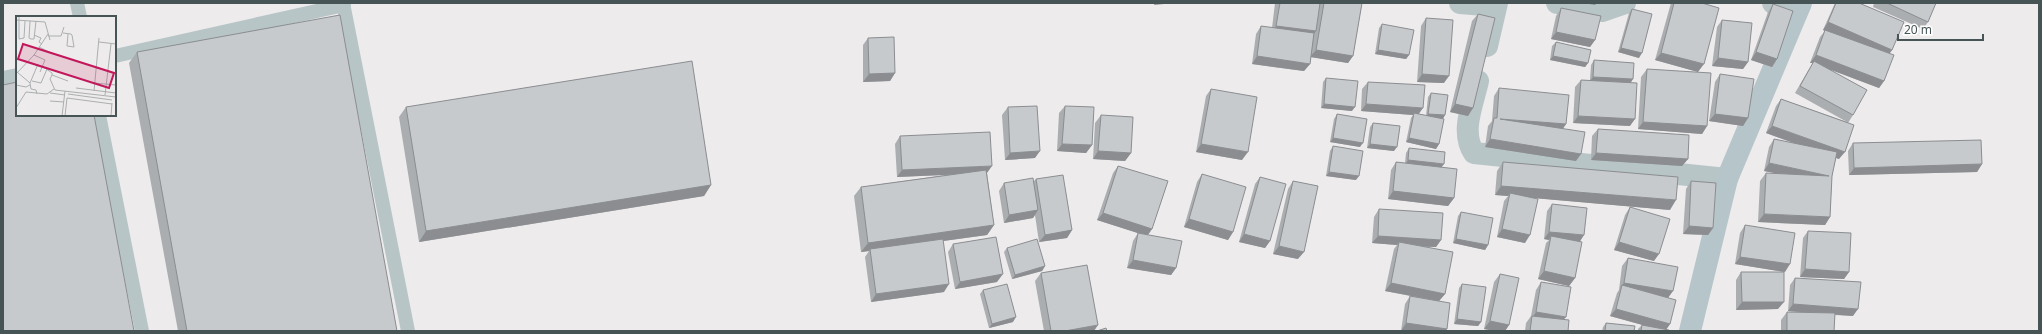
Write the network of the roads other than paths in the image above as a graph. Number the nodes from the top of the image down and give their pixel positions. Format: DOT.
graph roads {
  1 [pos="78,3"];
  2 [pos="1460,3"];
  3 [pos="1558,3"];
  4 [pos="1625,3"];
  5 [pos="1773,3"];
  6 [pos="343,4"];
  7 [pos="1801,4"];
  8 [pos="1496,5"];
  9 [pos="1603,7"];
  10 [pos="80,16"];
  11 [pos="116,56"];
  12 [pos="16,75"];
  13 [pos="3,78"];
  14 [pos="99,116"];
  15 [pos="1727,179"];
  16 [pos="142,331"];
  17 [pos="408,331"];
  18 [pos="1690,331"];
  1 -- 10 [label="lane"];
  2 -- 8 [label="street"];
  3 -- 9 [label="street"];
  4 -- 9 [label="street"];
  5 -- 7 [label="street"];
  6 -- 11 [label="lane"];
  6 -- 17 [label="lane"];
  7 -- 15 [label="street"];
  8 -- 15 [label="street"];
  12 -- 13 [label="lane"];
  14 -- 16 [label="lane"];
  15 -- 18 [label="street"];
}
